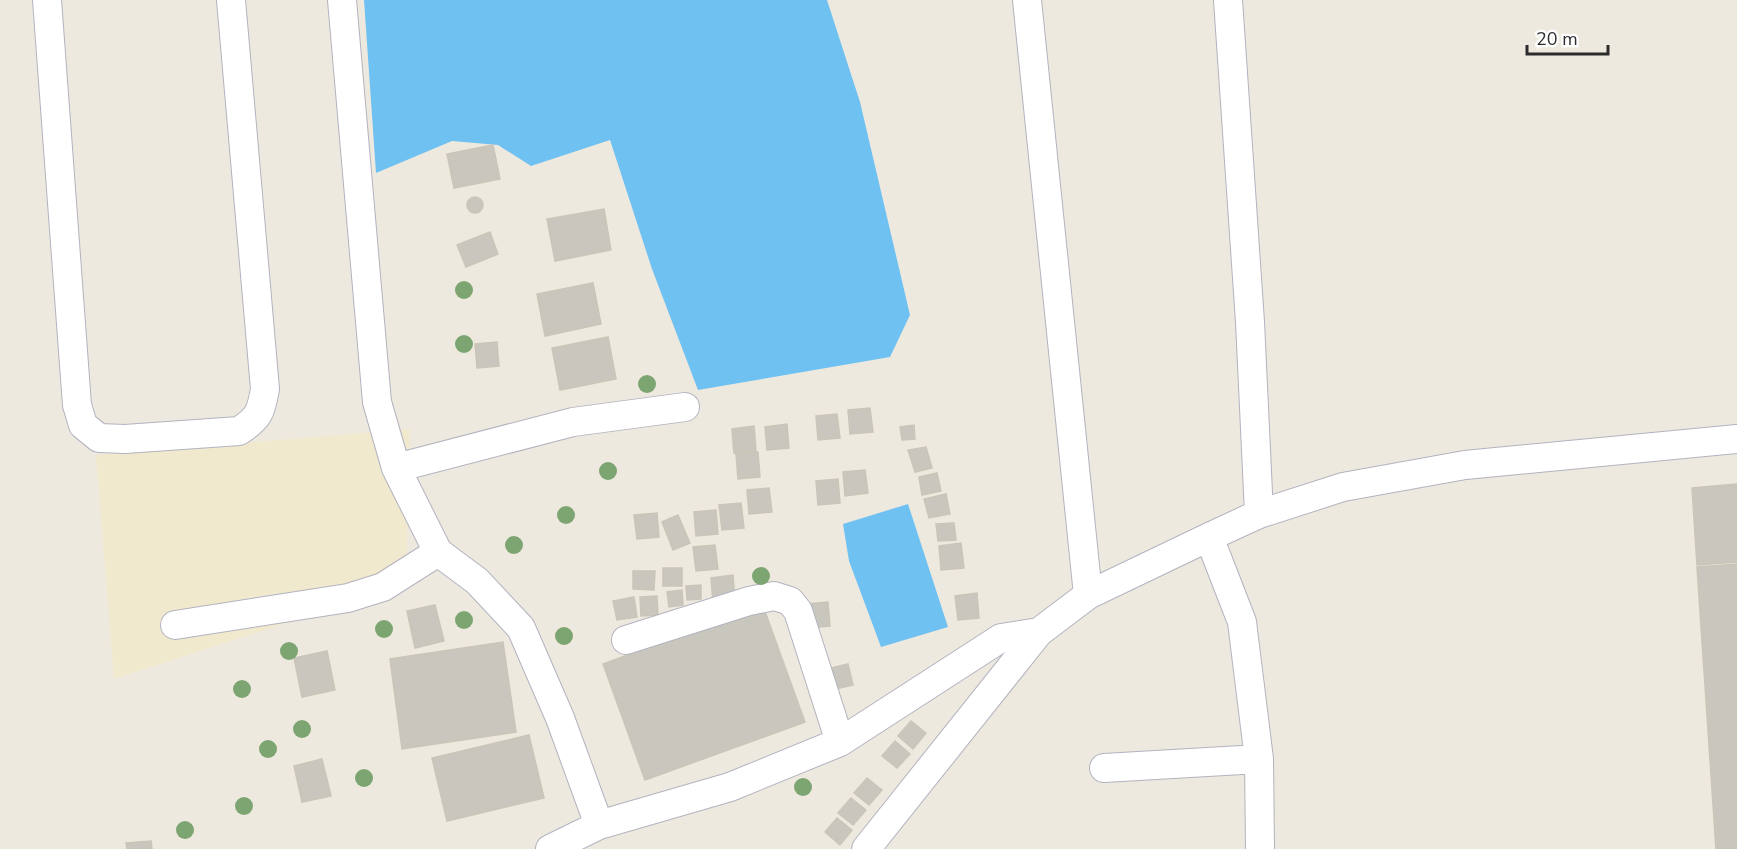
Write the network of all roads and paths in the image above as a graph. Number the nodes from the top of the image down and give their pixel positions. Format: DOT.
graph roads {
  1 [pos="47,0"];
  2 [pos="231,0"];
  3 [pos="342,0"];
  4 [pos="1027,0"];
  5 [pos="1228,0"];
  6 [pos="685,407"];
  7 [pos="1737,439"];
  8 [pos="392,455"];
  9 [pos="1259,514"];
  10 [pos="1209,537"];
  11 [pos="438,552"];
  12 [pos="1088,595"];
  13 [pos="175,625"];
  14 [pos="1039,633"];
  15 [pos="626,640"];
  16 [pos="840,742"];
  17 [pos="1258,759"];
  18 [pos="1104,768"];
  19 [pos="599,825"];
  20 [pos="549,849"];
  21 [pos="866,849"];
  22 [pos="1260,849"];
  1 -- 2 [label="street"];
  3 -- 8 [label="street"];
  4 -- 12 [label="street"];
  5 -- 9 [label="street"];
  6 -- 8 [label="street"];
  7 -- 9 [label="street"];
  8 -- 11 [label="street"];
  9 -- 10 [label="street"];
  10 -- 12 [label="street"];
  10 -- 17 [label="street"];
  11 -- 13 [label="street"];
  11 -- 19 [label="street"];
  12 -- 14 [label="street"];
  14 -- 16 [label="street"];
  14 -- 21 [label="street"];
  15 -- 16 [label="street"];
  16 -- 19 [label="street"];
  17 -- 18 [label="street"];
  17 -- 22 [label="street"];
  19 -- 20 [label="street"];
}
